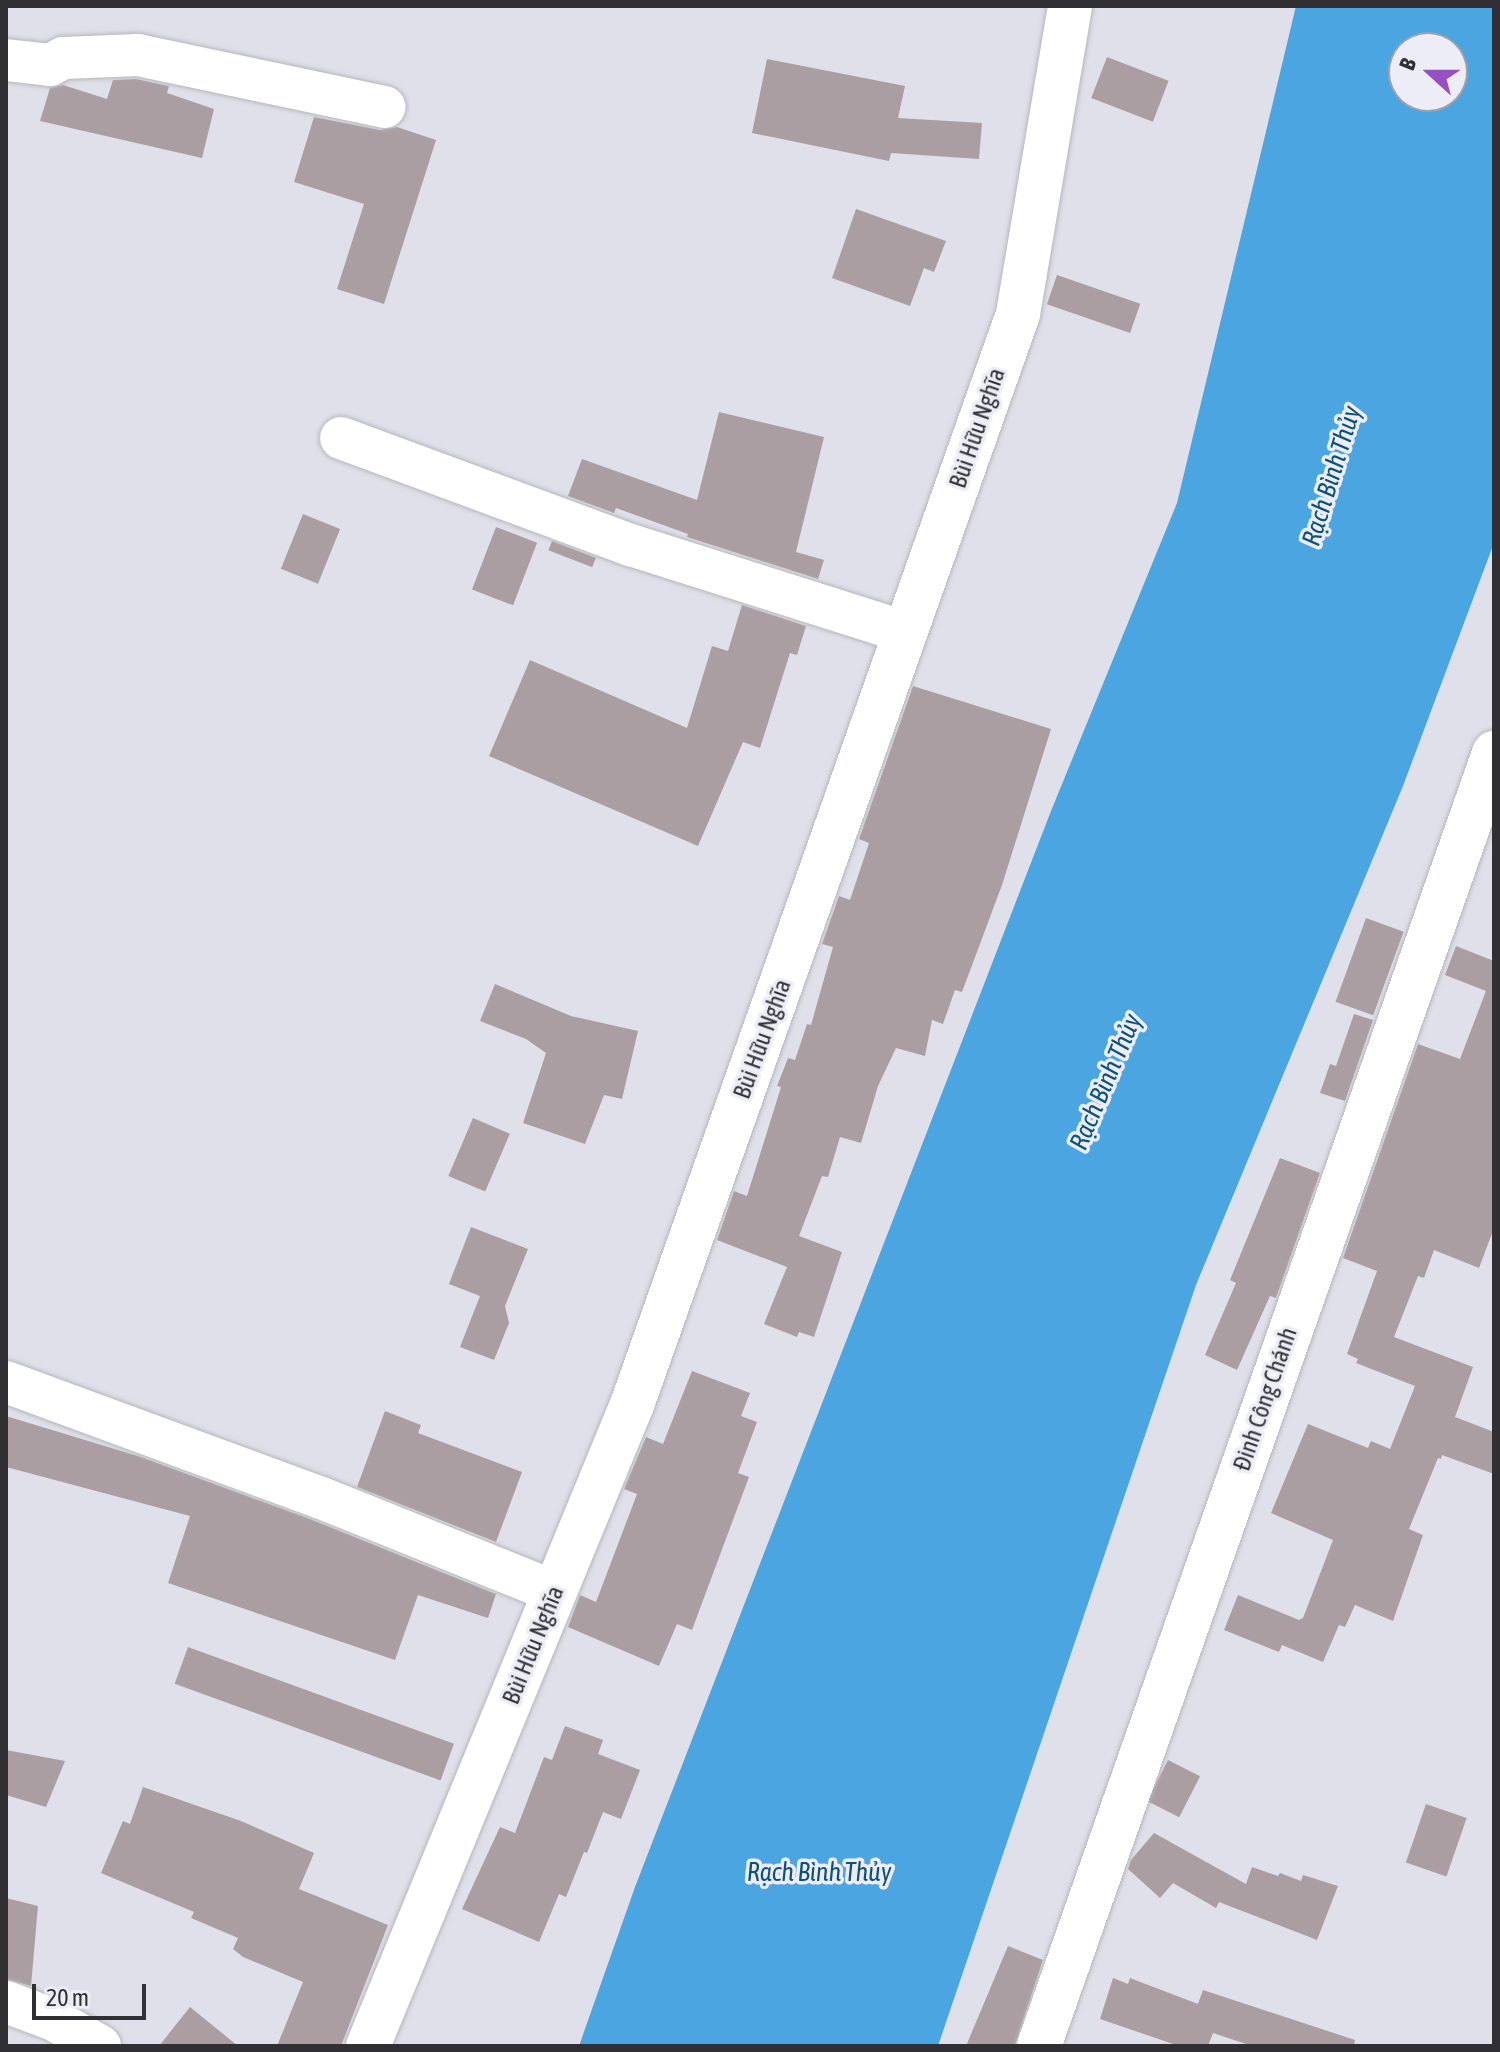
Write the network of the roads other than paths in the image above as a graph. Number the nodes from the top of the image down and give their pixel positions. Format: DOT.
graph roads {
  1 [pos="1070,6"];
  2 [pos="6,60"];
  3 [pos="385,107"];
  4 [pos="341,438"];
  5 [pos="906,632"];
  6 [pos="1494,753"];
  7 [pos="6,1382"];
  8 [pos="555,1592"];
  9 [pos="6,2002"];
  10 [pos="100,2046"];
  11 [pos="368,2046"];
  12 [pos="1039,2046"];
  1 -- 5 [label="main road, Bùi Hữu Nghĩa"];
  2 -- 3 [label="street"];
  4 -- 5 [label="street"];
  5 -- 8 [label="main road, Bùi Hữu Nghĩa"];
  6 -- 12 [label="main road, Đinh Công Chánh"];
  7 -- 8 [label="street"];
  8 -- 11 [label="main road, Bùi Hữu Nghĩa"];
  9 -- 10 [label="street"];
}
